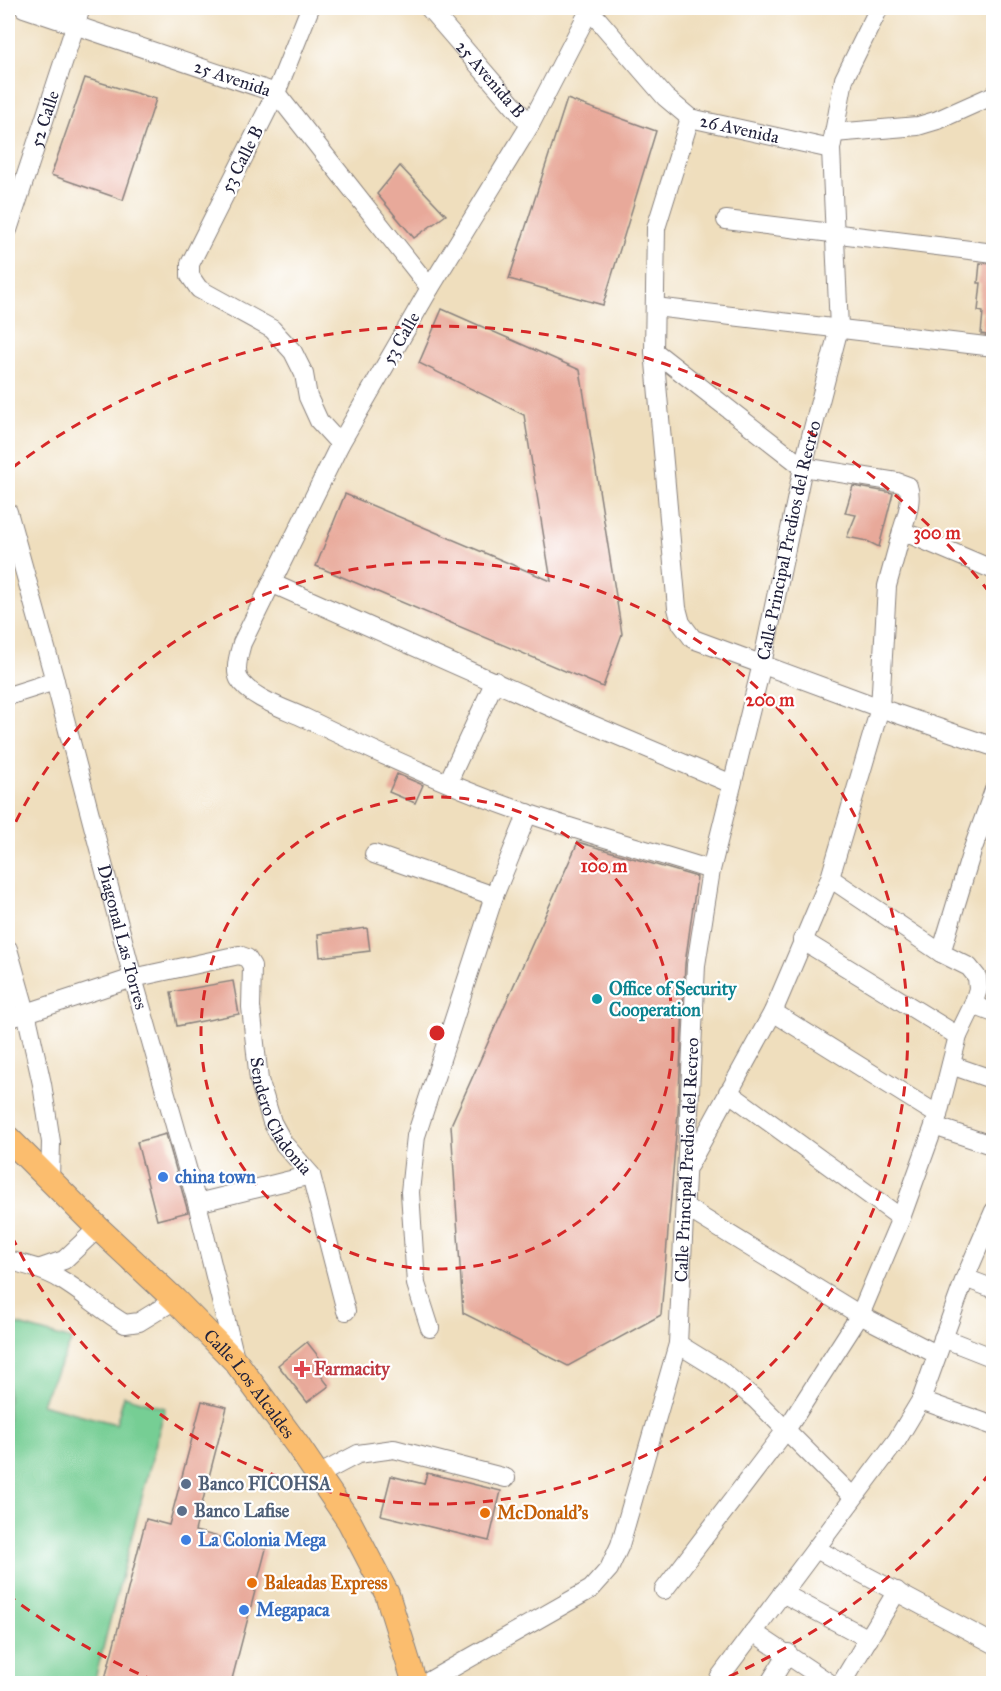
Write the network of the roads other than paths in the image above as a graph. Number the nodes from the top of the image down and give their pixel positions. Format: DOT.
graph roads {
  1 [pos="24,8"];
  2 [pos="310,8"];
  3 [pos="429,8"];
  4 [pos="589,8"];
  5 [pos="879,8"];
  6 [pos="78,16"];
  7 [pos="276,93"];
  8 [pos="993,95"];
  9 [pos="690,118"];
  10 [pos="530,125"];
  11 [pos="832,141"];
  12 [pos="726,220"];
  13 [pos="8,230"];
  14 [pos="834,234"];
  15 [pos="993,253"];
  16 [pos="430,288"];
  17 [pos="655,307"];
  18 [pos="839,328"];
  19 [pos="993,347"];
  20 [pos="654,351"];
  21 [pos="340,444"];
  22 [pos="803,467"];
  23 [pos="8,512"];
  24 [pos="902,531"];
  25 [pos="993,570"];
  26 [pos="270,583"];
  27 [pos="762,664"];
  28 [pos="55,681"];
  29 [pos="495,681"];
  30 [pos="8,696"];
  31 [pos="880,708"];
  32 [pos="993,747"];
  33 [pos="448,782"];
  34 [pos="732,784"];
  35 [pos="993,790"];
  36 [pos="528,813"];
  37 [pos="374,854"];
  38 [pos="711,870"];
  39 [pos="830,878"];
  40 [pos="494,896"];
  41 [pos="802,940"];
  42 [pos="8,949"];
  43 [pos="941,953"];
  44 [pos="133,978"];
  45 [pos="973,1005"];
  46 [pos="26,1012"];
  47 [pos="773,1012"];
  48 [pos="993,1013"];
  49 [pos="8,1019"];
  50 [pos="958,1036"];
  51 [pos="951,1065"];
  52 [pos="993,1080"];
  53 [pos="728,1092"];
  54 [pos="936,1121"];
  55 [pos="8,1138"];
  56 [pos="993,1146"];
  57 [pos="687,1169"];
  58 [pos="311,1175"];
  59 [pos="50,1180"];
  60 [pos="197,1203"];
  61 [pos="685,1207"];
  62 [pos="992,1216"];
  63 [pos="901,1218"];
  64 [pos="98,1228"];
  65 [pos="8,1260"];
  66 [pos="38,1269"];
  67 [pos="965,1278"];
  68 [pos="993,1289"];
  69 [pos="175,1300"];
  70 [pos="346,1311"];
  71 [pos="860,1315"];
  72 [pos="430,1328"];
  73 [pos="678,1344"];
  74 [pos="939,1346"];
  75 [pos="993,1358"];
  76 [pos="236,1362"];
  77 [pos="921,1400"];
  78 [pos="993,1426"];
  79 [pos="786,1430"];
  80 [pos="318,1475"];
  81 [pos="506,1478"];
  82 [pos="853,1497"];
  83 [pos="816,1548"];
  84 [pos="663,1590"];
  85 [pos="897,1591"];
  86 [pos="782,1593"];
  87 [pos="753,1632"];
  88 [pos="869,1639"];
  89 [pos="993,1644"];
  90 [pos="788,1653"];
  91 [pos="415,1683"];
  92 [pos="424,1683"];
  93 [pos="718,1683"];
  94 [pos="769,1683"];
  95 [pos="831,1683"];
  96 [pos="841,1683"];
  1 -- 6 [label="street, 25 Avenida"];
  2 -- 7 [label="street, 53 Calle B"];
  3 -- 10 [label="street, 25 Avenida B"];
  4 -- 9 [label="street, 26 Avenida"];
  4 -- 10 [label="street, 53 Calle"];
  5 -- 11 [label="street, Calle Principal Predios del Recreo"];
  6 -- 7 [label="street, 25 Avenida"];
  6 -- 13 [label="street, 52 Calle"];
  7 -- 16 [label="street, 25 Avenida"];
  7 -- 21 [label="street, 53 Calle B"];
  8 -- 11 [label="street, 26 Avenida"];
  9 -- 11 [label="street, 26 Avenida"];
  9 -- 17 [label="street"];
  10 -- 16 [label="street, 53 Calle"];
  11 -- 14 [label="street, Calle Principal Predios del Recreo"];
  12 -- 14 [label="street"];
  14 -- 15 [label="street"];
  14 -- 18 [label="street, Calle Principal Predios del Recreo"];
  16 -- 21 [label="street, 53 Calle"];
  17 -- 18 [label="street"];
  17 -- 20 [label="street"];
  18 -- 19 [label="street"];
  18 -- 22 [label="street, Calle Principal Predios del Recreo"];
  20 -- 22 [label="street"];
  20 -- 27 [label="street"];
  21 -- 26 [label="street, 53 Calle"];
  22 -- 24 [label="street"];
  22 -- 27 [label="street, Calle Principal Predios del Recreo"];
  23 -- 28 [label="street, Diagonal Las Torres"];
  24 -- 25 [label="street"];
  24 -- 31 [label="street"];
  26 -- 29 [label="street"];
  26 -- 33 [label="street, 53 Calle"];
  27 -- 31 [label="street"];
  27 -- 34 [label="street, Calle Principal Predios del Recreo"];
  28 -- 30 [label="street"];
  28 -- 44 [label="street, Diagonal Las Torres"];
  29 -- 33 [label="street"];
  29 -- 34 [label="street"];
  31 -- 32 [label="street"];
  31 -- 39 [label="street"];
  33 -- 36 [label="street"];
  34 -- 38 [label="street, Calle Principal Predios del Recreo"];
  35 -- 43 [label="street"];
  36 -- 38 [label="street"];
  36 -- 40 [label="street"];
  37 -- 40 [label="street"];
  38 -- 57 [label="street, Calle Principal Predios del Recreo"];
  39 -- 41 [label="street"];
  39 -- 43 [label="street"];
  40 -- 72 [label="street"];
  41 -- 47 [label="street"];
  41 -- 50 [label="street"];
  42 -- 46 [label="street"];
  43 -- 45 [label="street"];
  44 -- 46 [label="street"];
  44 -- 58 [label="street, Sendero Cladonia"];
  44 -- 60 [label="street, Diagonal Las Torres"];
  45 -- 48 [label="street"];
  45 -- 50 [label="street"];
  46 -- 49 [label="street"];
  46 -- 59 [label="street"];
  47 -- 53 [label="street"];
  47 -- 54 [label="street"];
  50 -- 51 [label="street"];
  51 -- 52 [label="street"];
  51 -- 54 [label="street"];
  53 -- 57 [label="street"];
  53 -- 63 [label="street"];
  54 -- 56 [label="street"];
  54 -- 63 [label="street"];
  55 -- 59 [label="main road, Calle Los Alcaldes"];
  57 -- 61 [label="street, Calle Principal Predios del Recreo"];
  58 -- 60 [label="street"];
  58 -- 70 [label="street, Sendero Cladonia"];
  59 -- 64 [label="main road, Calle Los Alcaldes"];
  60 -- 76 [label="street, Diagonal Las Torres"];
  61 -- 71 [label="street"];
  61 -- 73 [label="street, Calle Principal Predios del Recreo"];
  62 -- 67 [label="street"];
  63 -- 71 [label="street"];
  64 -- 66 [label="street"];
  64 -- 69 [label="main road, Calle Los Alcaldes"];
  65 -- 66 [label="street"];
  66 -- 69 [label="street"];
  67 -- 68 [label="street"];
  67 -- 74 [label="street"];
  69 -- 76 [label="main road, Calle Los Alcaldes"];
  71 -- 74 [label="street"];
  71 -- 79 [label="street"];
  73 -- 79 [label="street"];
  73 -- 92 [label="street, Calle Principal Predios del Recreo"];
  74 -- 75 [label="street"];
  74 -- 77 [label="street"];
  76 -- 80 [label="main road, Calle Los Alcaldes"];
  77 -- 78 [label="street"];
  77 -- 82 [label="street"];
  79 -- 82 [label="street"];
  79 -- 84 [label="street"];
  80 -- 81 [label="street"];
  80 -- 91 [label="main road, Calle Los Alcaldes"];
  82 -- 83 [label="street"];
  83 -- 85 [label="street"];
  83 -- 86 [label="street"];
  85 -- 88 [label="street"];
  85 -- 89 [label="street"];
  86 -- 87 [label="street"];
  86 -- 88 [label="street"];
  87 -- 90 [label="street"];
  87 -- 93 [label="street"];
  88 -- 96 [label="street"];
  90 -- 94 [label="street"];
  90 -- 95 [label="street"];
}
